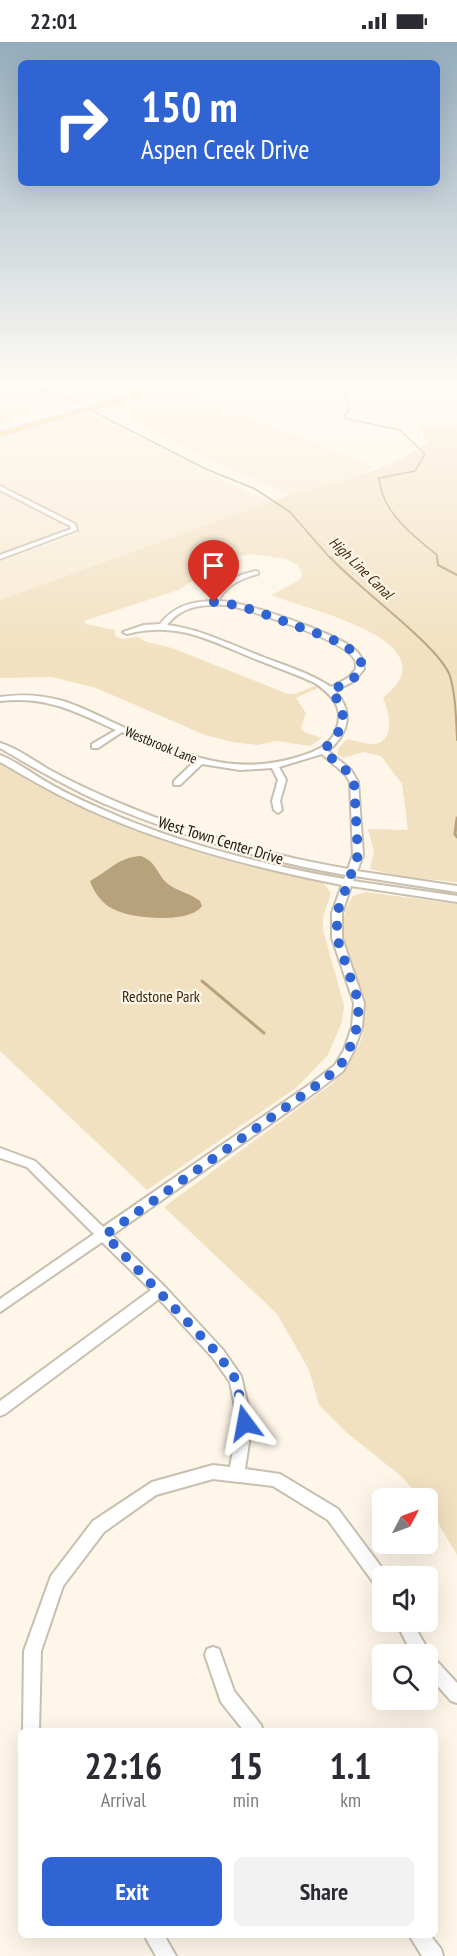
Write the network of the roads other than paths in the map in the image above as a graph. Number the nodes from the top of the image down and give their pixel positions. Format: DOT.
graph roads {
  1 [pos="0,488"];
  2 [pos="0,557"];
  3 [pos="256,573"];
  4 [pos="214,602"];
  5 [pos="163,626"];
  6 [pos="127,632"];
  7 [pos="331,690"];
  8 [pos="0,699"];
  9 [pos="122,729"];
  10 [pos="0,745"];
  11 [pos="95,746"];
  12 [pos="323,751"];
  13 [pos="0,758"];
  14 [pos="200,761"];
  15 [pos="275,766"];
  16 [pos="177,783"];
  17 [pos="278,810"];
  18 [pos="349,878"];
  19 [pos="457,889"];
  20 [pos="457,899"];
  21 [pos="0,1153"];
  22 [pos="105,1235"];
  23 [pos="160,1291"];
  24 [pos="0,1306"];
  25 [pos="0,1409"];
  26 [pos="237,1471"];
  27 [pos="375,1566"];
  28 [pos="213,1655"];
  29 [pos="438,1675"];
  30 [pos="457,1695"];
  31 [pos="30,1728"];
  32 [pos="253,1728"];
  33 [pos="155,1938"];
  34 [pos="420,1938"];
  35 [pos="167,1956"];
  36 [pos="434,1956"];
  1 -- 2 [label="street"];
  3 -- 4 [label="street"];
  4 -- 5 [label="street"];
  4 -- 7 [label="street"];
  5 -- 6 [label="street"];
  5 -- 7 [label="street"];
  7 -- 12 [label="street"];
  8 -- 9 [label="street, Westbrook Lane"];
  9 -- 11 [label="street"];
  9 -- 14 [label="street, Westbrook Lane"];
  10 -- 18 [label="street, West Town Center Drive"];
  12 -- 15 [label="street, Westbrook Lane"];
  12 -- 18 [label="street"];
  13 -- 18 [label="street, West Town Center Drive"];
  14 -- 15 [label="street, Westbrook Lane"];
  14 -- 16 [label="street"];
  15 -- 17 [label="street"];
  18 -- 19 [label="street, West Town Center Drive"];
  18 -- 20 [label="street, West Town Center Drive"];
  18 -- 22 [label="street"];
  21 -- 22 [label="street"];
  22 -- 23 [label="street"];
  22 -- 24 [label="street"];
  23 -- 25 [label="street"];
  23 -- 26 [label="street"];
  26 -- 27 [label="street"];
  26 -- 31 [label="street"];
  28 -- 32 [label="street"];
  29 -- 30 [label="street"];
  33 -- 35 [label="street"];
  34 -- 36 [label="street"];
}
